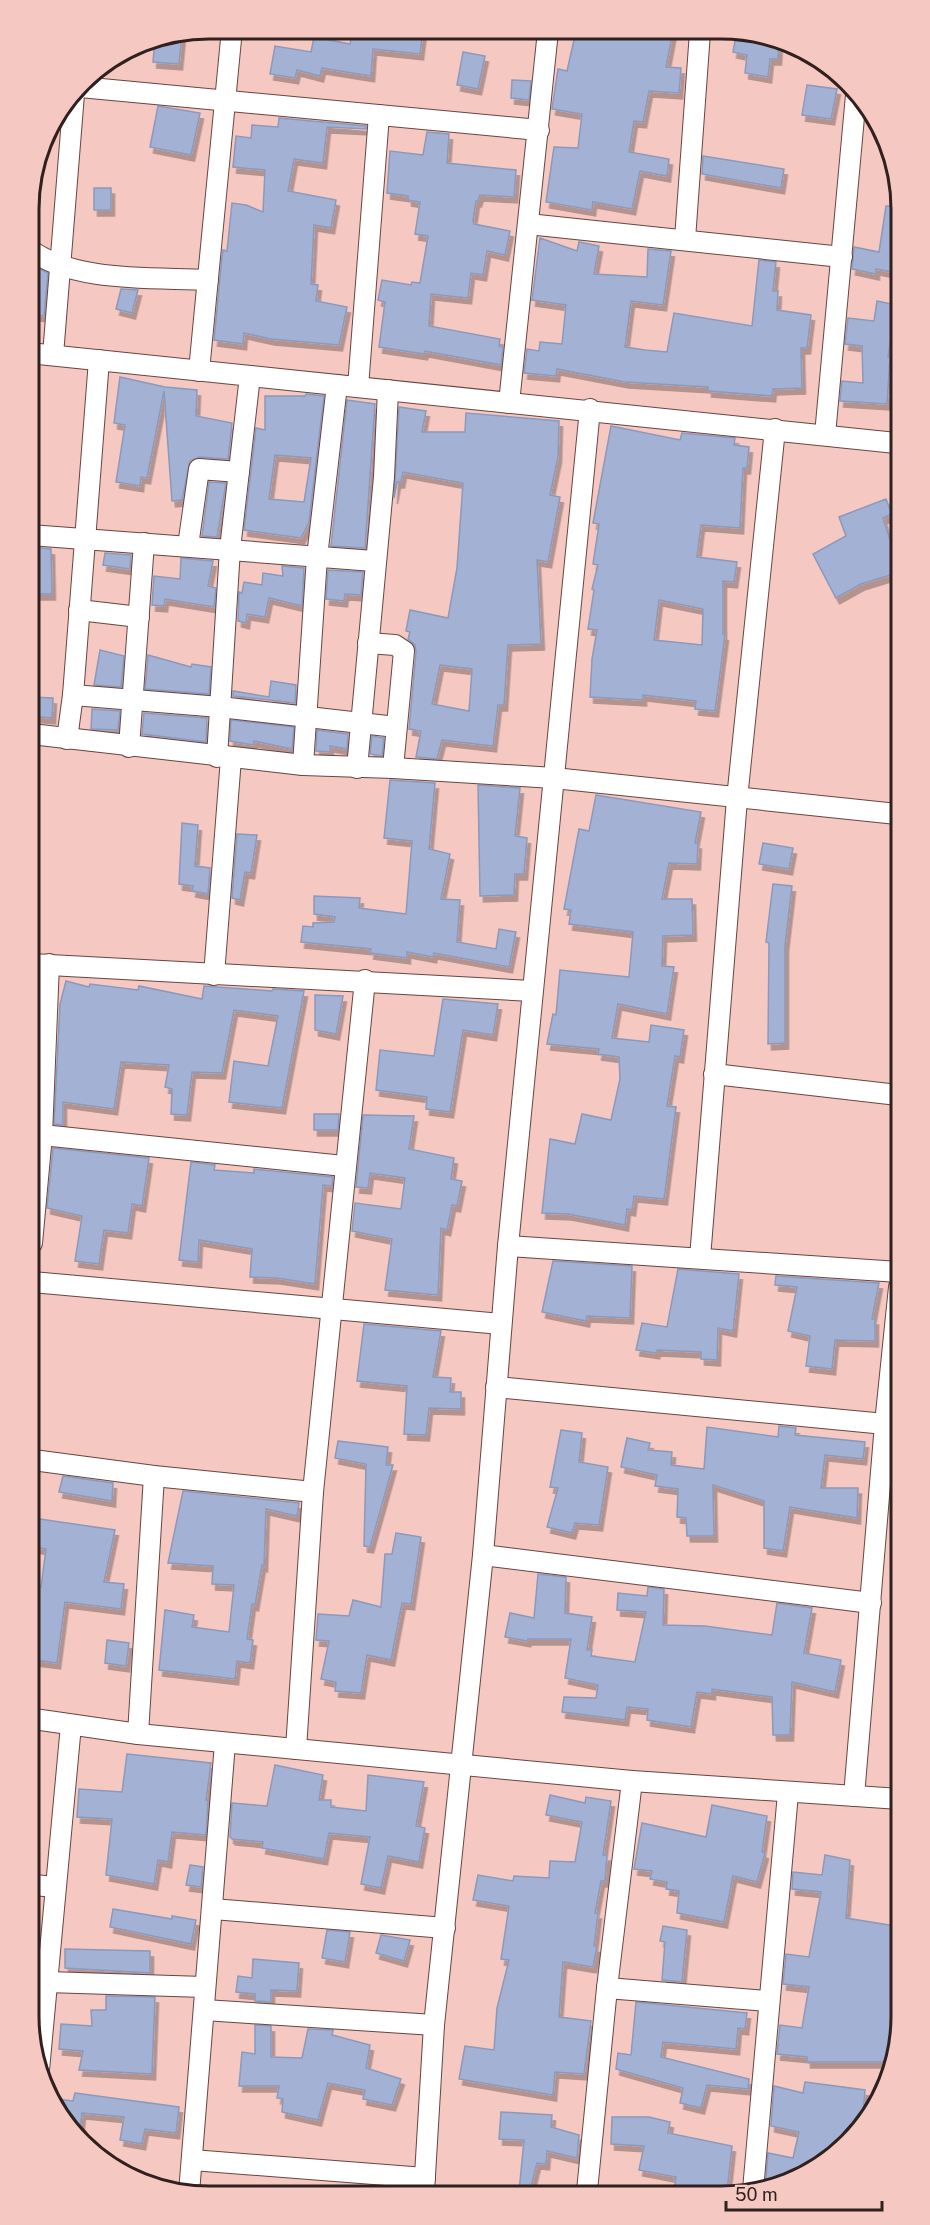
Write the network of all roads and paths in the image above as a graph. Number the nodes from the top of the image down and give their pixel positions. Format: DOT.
graph roads {
  1 [pos="231,39"];
  2 [pos="547,39"];
  3 [pos="699,39"];
  4 [pos="90,88"];
  5 [pos="225,101"];
  6 [pos="855,105"];
  7 [pos="73,108"];
  8 [pos="379,115"];
  9 [pos="539,130"];
  10 [pos="528,224"];
  11 [pos="685,239"];
  12 [pos="39,256"];
  13 [pos="842,257"];
  14 [pos="61,267"];
  15 [pos="208,280"];
  16 [pos="39,354"];
  17 [pos="53,356"];
  18 [pos="99,360"];
  19 [pos="200,370"];
  20 [pos="250,376"];
  21 [pos="337,385"];
  22 [pos="358,387"];
  23 [pos="388,390"];
  24 [pos="509,403"];
  25 [pos="590,409"];
  26 [pos="775,429"];
  27 [pos="825,435"];
  28 [pos="891,442"];
  29 [pos="239,472"];
  30 [pos="39,535"];
  31 [pos="84,540"];
  32 [pos="144,543"];
  33 [pos="188,546"];
  34 [pos="230,549"];
  35 [pos="317,557"];
  36 [pos="374,561"];
  37 [pos="79,610"];
  38 [pos="139,617"];
  39 [pos="368,643"];
  40 [pos="73,695"];
  41 [pos="133,700"];
  42 [pos="220,707"];
  43 [pos="307,717"];
  44 [pos="362,723"];
  45 [pos="396,727"];
  46 [pos="39,735"];
  47 [pos="67,738"];
  48 [pos="129,747"];
  49 [pos="224,758"];
  50 [pos="303,765"];
  51 [pos="357,768"];
  52 [pos="393,768"];
  53 [pos="554,778"];
  54 [pos="737,799"];
  55 [pos="891,813"];
  56 [pos="40,964"];
  57 [pos="214,975"];
  58 [pos="365,980"];
  59 [pos="532,991"];
  60 [pos="714,1074"];
  61 [pos="891,1094"];
  62 [pos="42,1135"];
  63 [pos="344,1166"];
  64 [pos="39,1167"];
  65 [pos="508,1246"];
  66 [pos="700,1258"];
  67 [pos="891,1271"];
  68 [pos="39,1283"];
  69 [pos="331,1309"];
  70 [pos="501,1324"];
  71 [pos="891,1365"];
  72 [pos="496,1387"];
  73 [pos="885,1424"];
  74 [pos="39,1461"];
  75 [pos="154,1476"];
  76 [pos="314,1492"];
  77 [pos="483,1555"];
  78 [pos="871,1603"];
  79 [pos="39,1720"];
  80 [pos="70,1725"];
  81 [pos="138,1734"];
  82 [pos="225,1743"];
  83 [pos="296,1749"];
  84 [pos="462,1765"];
  85 [pos="632,1781"];
  86 [pos="788,1793"];
  87 [pos="854,1796"];
  88 [pos="891,1798"];
  89 [pos="39,1885"];
  90 [pos="55,1887"];
  91 [pos="213,1909"];
  92 [pos="446,1928"];
  93 [pos="47,1982"];
  94 [pos="204,1987"];
  95 [pos="607,1988"];
  96 [pos="768,2001"];
  97 [pos="204,2010"];
  98 [pos="434,2025"];
  99 [pos="40,2029"];
  100 [pos="192,2160"];
  101 [pos="754,2183"];
  102 [pos="190,2185"];
  103 [pos="424,2185"];
  104 [pos="587,2186"];
  1 -- 5 [label="street"];
  2 -- 9 [label="street"];
  3 -- 11 [label="street"];
  4 -- 5 [label="street"];
  5 -- 8 [label="street"];
  5 -- 15 [label="street"];
  6 -- 13 [label="street"];
  7 -- 14 [label="street"];
  8 -- 9 [label="street"];
  8 -- 22 [label="street"];
  9 -- 10 [label="street"];
  10 -- 11 [label="street"];
  10 -- 24 [label="street"];
  11 -- 13 [label="street"];
  12 -- 14 [label="street"];
  13 -- 27 [label="street"];
  14 -- 15 [label="street"];
  14 -- 17 [label="street"];
  15 -- 19 [label="street"];
  16 -- 17 [label="street"];
  17 -- 18 [label="street"];
  18 -- 19 [label="street"];
  18 -- 31 [label="street"];
  19 -- 20 [label="street"];
  20 -- 21 [label="street"];
  20 -- 29 [label="street"];
  21 -- 22 [label="street"];
  21 -- 35 [label="street"];
  22 -- 23 [label="street"];
  23 -- 24 [label="street"];
  23 -- 36 [label="street"];
  24 -- 25 [label="street"];
  25 -- 26 [label="street"];
  25 -- 53 [label="street"];
  26 -- 27 [label="street"];
  26 -- 54 [label="street"];
  27 -- 28 [label="street"];
  29 -- 33 [label="street"];
  29 -- 34 [label="street"];
  30 -- 31 [label="street"];
  31 -- 32 [label="street"];
  31 -- 37 [label="street"];
  32 -- 33 [label="street"];
  32 -- 38 [label="street"];
  33 -- 34 [label="street"];
  34 -- 35 [label="street"];
  34 -- 42 [label="street"];
  35 -- 36 [label="street"];
  35 -- 43 [label="street"];
  36 -- 39 [label="street"];
  37 -- 38 [label="street"];
  37 -- 40 [label="street"];
  38 -- 41 [label="street"];
  39 -- 44 [label="street"];
  39 -- 45 [label="street"];
  40 -- 41 [label="street"];
  40 -- 47 [label="street"];
  41 -- 42 [label="street"];
  41 -- 48 [label="street"];
  42 -- 43 [label="street"];
  42 -- 49 [label="street"];
  43 -- 44 [label="street"];
  43 -- 50 [label="street"];
  44 -- 45 [label="street"];
  44 -- 51 [label="street"];
  45 -- 52 [label="street"];
  46 -- 47 [label="street"];
  47 -- 48 [label="street"];
  48 -- 49 [label="street"];
  49 -- 50 [label="street"];
  49 -- 57 [label="street"];
  50 -- 51 [label="street"];
  51 -- 52 [label="street"];
  52 -- 53 [label="street"];
  53 -- 54 [label="street"];
  53 -- 59 [label="street"];
  54 -- 55 [label="street"];
  54 -- 60 [label="street"];
  56 -- 57 [label="street"];
  56 -- 62 [label="street"];
  57 -- 58 [label="street"];
  58 -- 59 [label="street"];
  58 -- 63 [label="street"];
  59 -- 65 [label="street"];
  60 -- 61 [label="street"];
  60 -- 66 [label="street"];
  62 -- 63 [label="street"];
  62 -- 64 [label="street"];
  63 -- 69 [label="street"];
  65 -- 66 [label="street"];
  65 -- 70 [label="street"];
  66 -- 67 [label="street"];
  68 -- 69 [label="street"];
  69 -- 70 [label="street"];
  69 -- 76 [label="street"];
  70 -- 72 [label="street"];
  71 -- 73 [label="street"];
  72 -- 73 [label="street"];
  72 -- 77 [label="street"];
  73 -- 78 [label="street"];
  74 -- 75 [label="street"];
  75 -- 76 [label="street"];
  75 -- 81 [label="street"];
  76 -- 83 [label="street"];
  77 -- 78 [label="street"];
  77 -- 84 [label="street"];
  78 -- 87 [label="street"];
  79 -- 80 [label="street"];
  80 -- 81 [label="street"];
  80 -- 90 [label="street"];
  81 -- 82 [label="street"];
  82 -- 83 [label="street"];
  82 -- 91 [label="street"];
  83 -- 84 [label="street"];
  84 -- 85 [label="street"];
  84 -- 92 [label="street"];
  85 -- 86 [label="street"];
  85 -- 95 [label="street"];
  86 -- 87 [label="street"];
  86 -- 96 [label="street"];
  87 -- 88 [label="street"];
  89 -- 90 [label="street"];
  90 -- 93 [label="street"];
  91 -- 92 [label="street"];
  91 -- 94 [label="street"];
  92 -- 98 [label="street"];
  93 -- 94 [label="street"];
  93 -- 99 [label="street"];
  94 -- 97 [label="street"];
  95 -- 96 [label="street"];
  95 -- 104 [label="street"];
  96 -- 101 [label="street"];
  97 -- 98 [label="street"];
  97 -- 100 [label="street"];
  98 -- 103 [label="street"];
  100 -- 102 [label="street"];
  100 -- 103 [label="street"];
}
